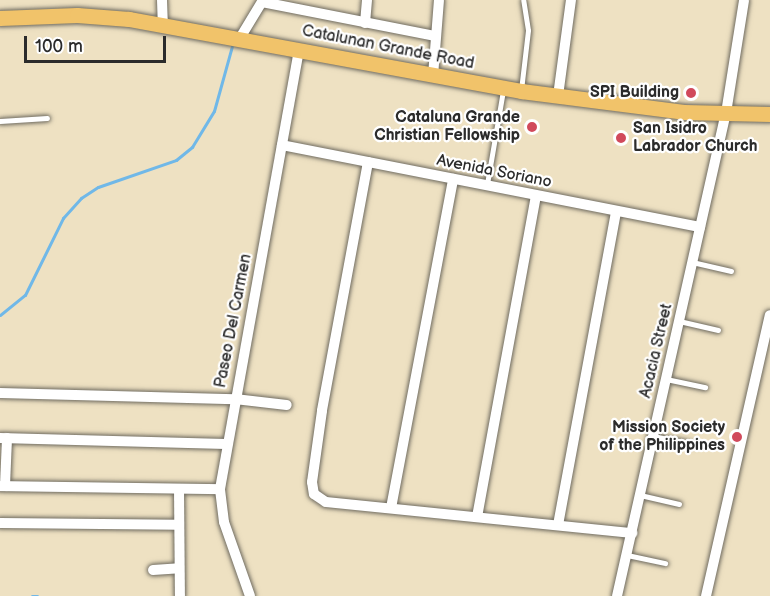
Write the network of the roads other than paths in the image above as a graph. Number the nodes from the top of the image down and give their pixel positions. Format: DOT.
graph roads {
  1 [pos="162,0"];
  2 [pos="367,0"];
  3 [pos="439,0"];
  4 [pos="523,0"];
  5 [pos="571,0"];
  6 [pos="744,0"];
  7 [pos="263,1"];
  8 [pos="0,18"];
  9 [pos="365,23"];
  10 [pos="163,24"];
  11 [pos="436,36"];
  12 [pos="240,38"];
  13 [pos="299,49"];
  14 [pos="433,76"];
  15 [pos="503,88"];
  16 [pos="521,91"];
  17 [pos="558,96"];
  18 [pos="726,113"];
  19 [pos="770,114"];
  20 [pos="47,118"];
  21 [pos="0,122"];
  22 [pos="282,145"];
  23 [pos="368,162"];
  24 [pos="453,179"];
  25 [pos="486,185"];
  26 [pos="536,195"];
  27 [pos="616,211"];
  28 [pos="700,227"];
  29 [pos="693,262"];
  30 [pos="731,271"];
  31 [pos="770,315"];
  32 [pos="679,321"];
  33 [pos="718,330"];
  34 [pos="666,379"];
  35 [pos="705,387"];
  36 [pos="0,393"];
  37 [pos="235,399"];
  38 [pos="287,405"];
  39 [pos="653,436"];
  40 [pos="4,438"];
  41 [pos="226,444"];
  42 [pos="692,444"];
  43 [pos="2,486"];
  44 [pos="179,489"];
  45 [pos="220,489"];
  46 [pos="640,495"];
  47 [pos="679,504"];
  48 [pos="391,508"];
  49 [pos="477,517"];
  50 [pos="0,523"];
  51 [pos="178,525"];
  52 [pos="558,525"];
  53 [pos="632,533"];
  54 [pos="627,555"];
  55 [pos="665,563"];
  56 [pos="178,568"];
  57 [pos="153,570"];
  58 [pos="180,596"];
  59 [pos="250,596"];
  60 [pos="617,596"];
  61 [pos="706,596"];
  1 -- 10 [label="street"];
  2 -- 9 [label="street"];
  3 -- 11 [label="street"];
  4 -- 16 [label="lane"];
  5 -- 17 [label="street"];
  6 -- 18 [label="street, Acacia Street"];
  7 -- 9 [label="street"];
  7 -- 12 [label="street"];
  8 -- 10 [label="main road, Catalunan Grande Road"];
  9 -- 11 [label="street"];
  10 -- 12 [label="main road, Catalunan Grande Road"];
  11 -- 14 [label="street"];
  12 -- 13 [label="main road, Catalunan Grande Road"];
  13 -- 14 [label="main road, Catalunan Grande Road"];
  13 -- 22 [label="street, Paseo Del Carmen"];
  14 -- 15 [label="main road, Catalunan Grande Road"];
  15 -- 16 [label="main road, Catalunan Grande Road"];
  15 -- 25 [label="lane"];
  16 -- 17 [label="main road, Catalunan Grande Road"];
  17 -- 18 [label="main road, Catalunan Grande Road"];
  18 -- 19 [label="main road, Catalunan Grande Road"];
  18 -- 28 [label="street, Acacia Street"];
  20 -- 21 [label="lane"];
  22 -- 23 [label="street, Avenida Soriano"];
  22 -- 37 [label="street, Paseo Del Carmen"];
  23 -- 24 [label="street, Avenida Soriano"];
  23 -- 48 [label="street"];
  24 -- 25 [label="street, Avenida Soriano"];
  24 -- 48 [label="street"];
  25 -- 26 [label="street, Avenida Soriano"];
  26 -- 27 [label="street, Avenida Soriano"];
  26 -- 49 [label="street"];
  27 -- 28 [label="street, Avenida Soriano"];
  27 -- 52 [label="street"];
  28 -- 29 [label="street, Acacia Street"];
  29 -- 30 [label="lane"];
  29 -- 32 [label="street, Acacia Street"];
  31 -- 61 [label="street"];
  32 -- 33 [label="lane"];
  32 -- 34 [label="street, Acacia Street"];
  34 -- 35 [label="lane"];
  34 -- 39 [label="street, Acacia Street"];
  36 -- 37 [label="street"];
  37 -- 38 [label="street"];
  37 -- 41 [label="street, Paseo Del Carmen"];
  39 -- 42 [label="lane"];
  39 -- 46 [label="street, Acacia Street"];
  40 -- 41 [label="street"];
  40 -- 43 [label="street"];
  41 -- 45 [label="street, Paseo Del Carmen"];
  43 -- 44 [label="street"];
  44 -- 45 [label="street"];
  44 -- 51 [label="street"];
  45 -- 59 [label="street, Paseo Del Carmen"];
  46 -- 47 [label="lane"];
  46 -- 53 [label="street, Acacia Street"];
  48 -- 49 [label="street"];
  49 -- 52 [label="street"];
  50 -- 51 [label="street"];
  51 -- 56 [label="street"];
  52 -- 53 [label="street"];
  53 -- 54 [label="street, Acacia Street"];
  54 -- 55 [label="lane"];
  54 -- 60 [label="street, Acacia Street"];
  56 -- 57 [label="street"];
  56 -- 58 [label="street"];
}
